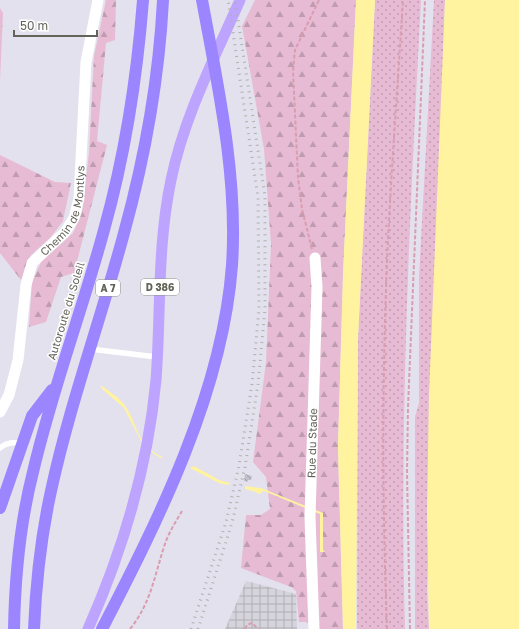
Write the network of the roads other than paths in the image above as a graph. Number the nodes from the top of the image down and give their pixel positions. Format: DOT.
graph roads {
  1 [pos="98,0"];
  2 [pos="142,0"];
  3 [pos="162,0"];
  4 [pos="202,0"];
  5 [pos="240,0"];
  6 [pos="315,258"];
  7 [pos="90,349"];
  8 [pos="157,357"];
  9 [pos="56,385"];
  10 [pos="0,412"];
  11 [pos="22,444"];
  12 [pos="0,448"];
  13 [pos="0,508"];
  14 [pos="14,629"];
  15 [pos="34,629"];
  16 [pos="88,629"];
  17 [pos="102,629"];
  18 [pos="314,629"];
  1 -- 10 [label="street, Chemin de Montlys"];
  2 -- 9 [label="highway, Autoroute du Soleil / A 7"];
  3 -- 7 [label="highway, A 7"];
  4 -- 17 [label="highway"];
  5 -- 8 [label="main road, D 386"];
  6 -- 18 [label="street, Rue du Stade"];
  7 -- 8 [label="lane"];
  7 -- 15 [label="highway, A 7"];
  8 -- 16 [label="main road, D 386"];
  9 -- 11 [label="highway"];
  9 -- 14 [label="highway, Autoroute du Soleil / A 7"];
  11 -- 12 [label="lane"];
  11 -- 13 [label="highway"];
}
